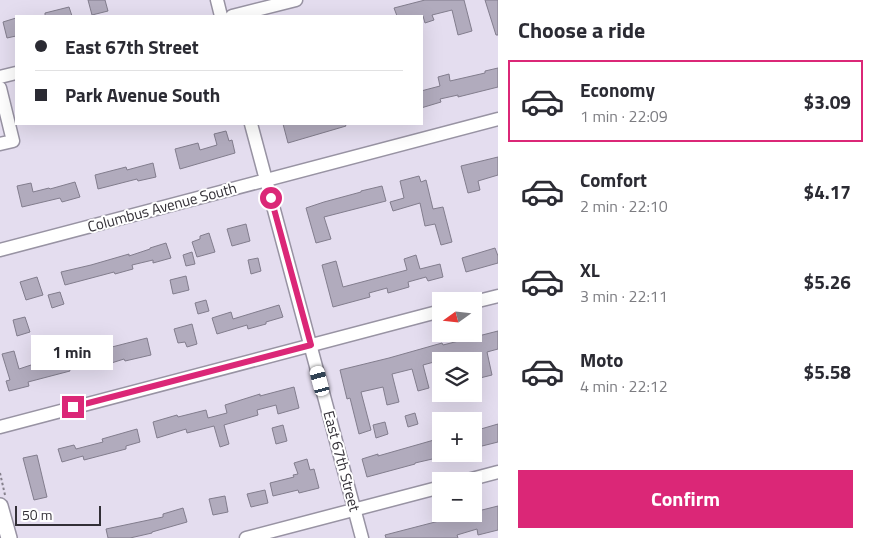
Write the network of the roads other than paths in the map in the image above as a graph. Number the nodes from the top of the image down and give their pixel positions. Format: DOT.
graph roads {
  1 [pos="217,0"];
  2 [pos="296,0"];
  3 [pos="221,15"];
  4 [pos="236,15"];
  5 [pos="15,72"];
  6 [pos="0,77"];
  7 [pos="0,88"];
  8 [pos="498,119"];
  9 [pos="251,125"];
  10 [pos="0,144"];
  11 [pos="266,179"];
  12 [pos="0,250"];
  13 [pos="498,296"];
  14 [pos="482,300"];
  15 [pos="432,313"];
  16 [pos="311,345"];
  17 [pos="0,427"];
  18 [pos="498,472"];
  19 [pos="482,476"];
  20 [pos="432,489"];
  21 [pos="0,506"];
  22 [pos="354,510"];
  23 [pos="9,538"];
  24 [pos="246,538"];
  25 [pos="362,538"];
  1 -- 3 [label="street"];
  2 -- 4 [label="street"];
  5 -- 6 [label="street"];
  7 -- 10 [label="street"];
  8 -- 11 [label="street, Columbus Avenue South"];
  9 -- 11 [label="street, East 67th Street"];
  11 -- 12 [label="street, Columbus Avenue South"];
  11 -- 16 [label="street, East 67th Street"];
  13 -- 14 [label="street"];
  15 -- 16 [label="street"];
  16 -- 17 [label="street"];
  16 -- 22 [label="street, East 67th Street"];
  18 -- 19 [label="street"];
  20 -- 22 [label="street"];
  21 -- 23 [label="main road"];
  22 -- 24 [label="street"];
  22 -- 25 [label="street, East 67th Street"];
}
